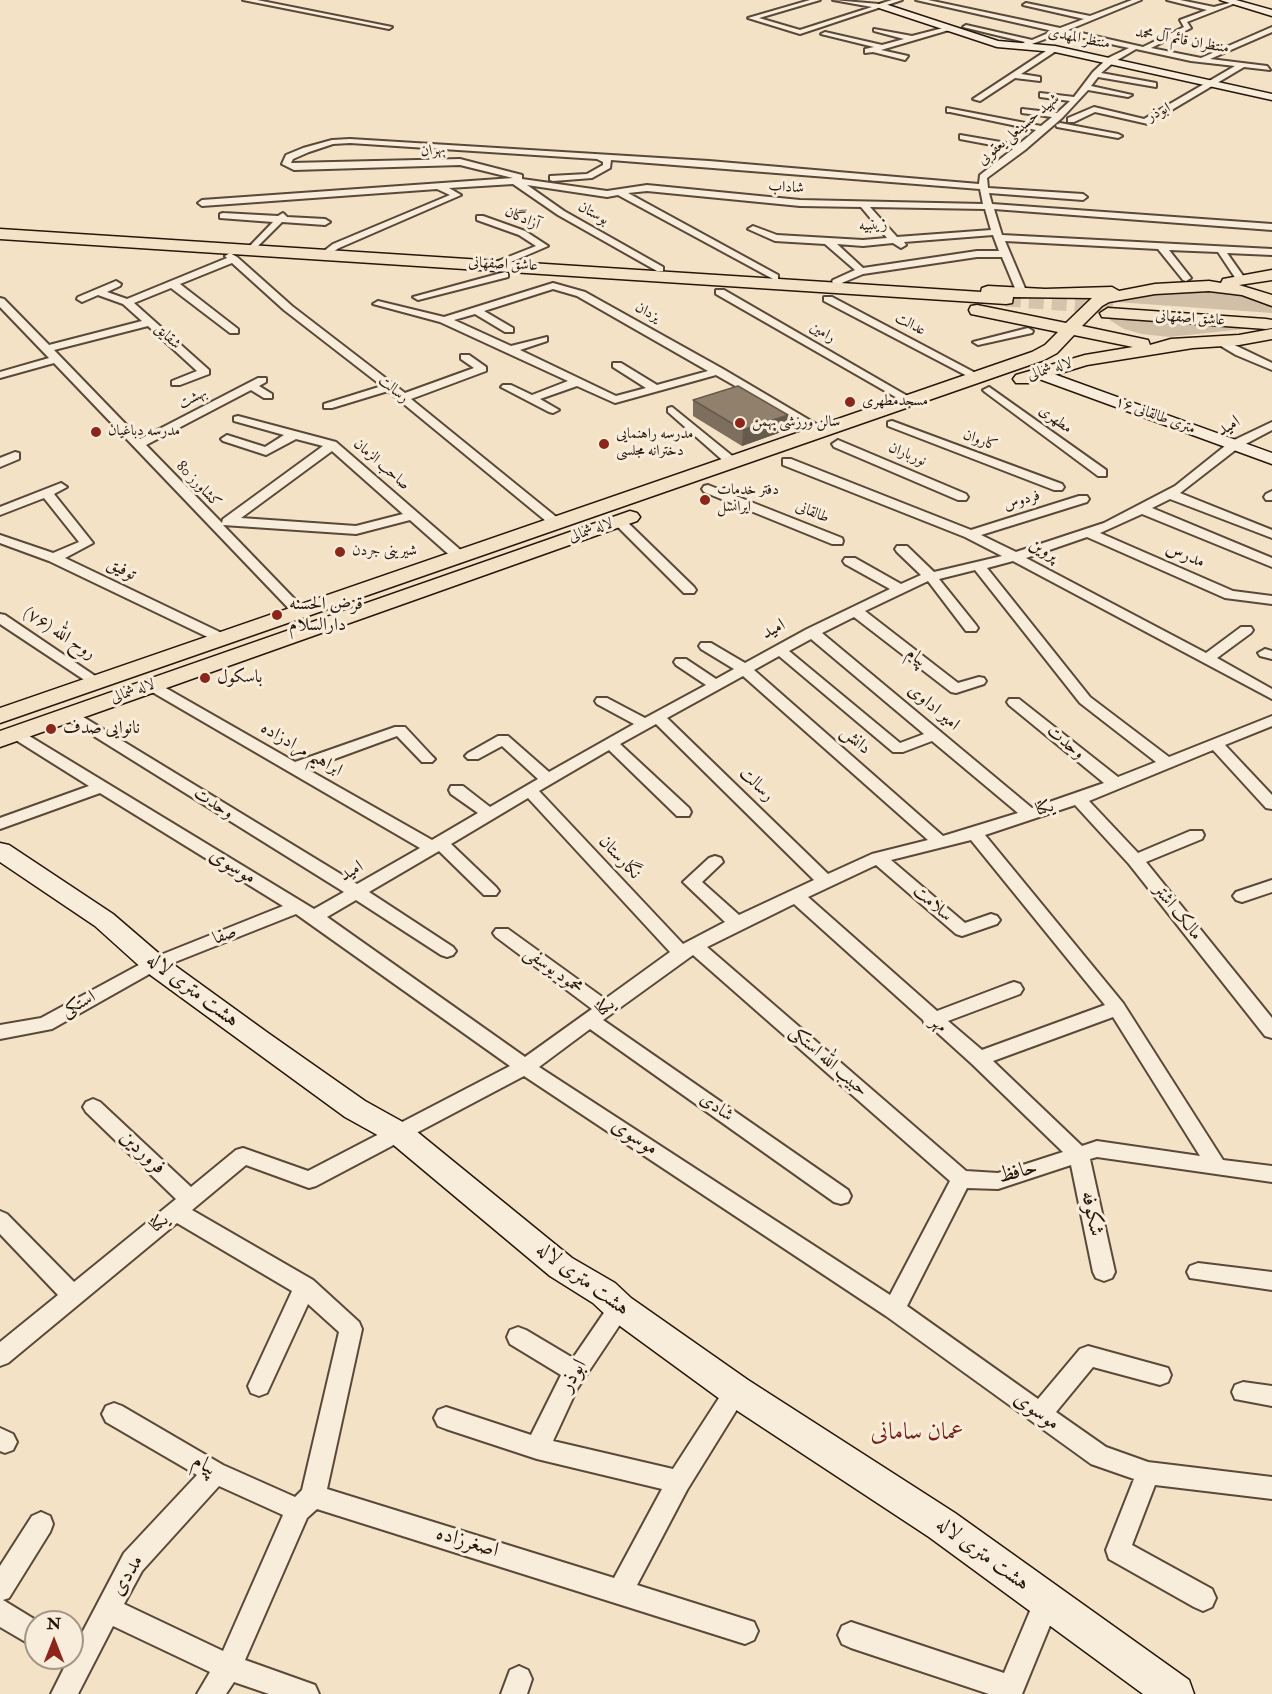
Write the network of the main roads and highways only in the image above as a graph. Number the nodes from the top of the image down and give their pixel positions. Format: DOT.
graph roads {
  1 [pos="0,234"];
  2 [pos="0,242"];
  3 [pos="409,263"];
  4 [pos="503,269"];
  5 [pos="1272,276"];
  6 [pos="1239,284"];
  7 [pos="1155,289"];
  8 [pos="1272,294"];
  9 [pos="1272,301"];
  10 [pos="1001,305"];
  11 [pos="1103,309"];
  12 [pos="1271,329"];
  13 [pos="1063,336"];
  14 [pos="1162,344"];
  15 [pos="1188,344"];
  16 [pos="1100,358"];
  17 [pos="1031,367"];
  18 [pos="983,384"];
  19 [pos="830,437"];
  20 [pos="662,486"];
  21 [pos="680,499"];
  22 [pos="0,716"];
  23 [pos="8,736"];
  1 -- 3 [label="main road, عاشق اصفهانی"];
  2 -- 3 [label="main road, عاشق اصفهانی"];
  3 -- 4 [label="main road"];
  3 -- 10 [label="main road, عاشق اصفهانی"];
  4 -- 10 [label="main road"];
  4 -- 10 [label="main road"];
  5 -- 6 [label="main road"];
  6 -- 7 [label="main road"];
  6 -- 8 [label="main road"];
  6 -- 9 [label="main road"];
  7 -- 10 [label="main road"];
  7 -- 11 [label="main road"];
  10 -- 13 [label="main road"];
  10 -- 17 [label="main road"];
  11 -- 12 [label="main road, عاشق اصفهانی"];
  11 -- 13 [label="main road, لاله شمالی"];
  11 -- 14 [label="main road"];
  12 -- 15 [label="main road"];
  13 -- 14 [label="main road"];
  13 -- 16 [label="main road"];
  13 -- 17 [label="main road, لاله شمالی"];
  14 -- 15 [label="main road"];
  15 -- 16 [label="main road, لاله شمالی"];
  16 -- 17 [label="main road, لاله شمالی"];
  17 -- 18 [label="main road, لاله شمالی"];
  18 -- 19 [label="main road, لاله شمالی"];
  18 -- 19 [label="main road, لاله شمالی"];
  19 -- 20 [label="main road, لاله شمالی"];
  19 -- 21 [label="main road, لاله شمالی"];
  20 -- 21 [label="main road"];
  20 -- 22 [label="main road, لاله شمالی"];
  21 -- 23 [label="main road, لاله شمالی"];
}
